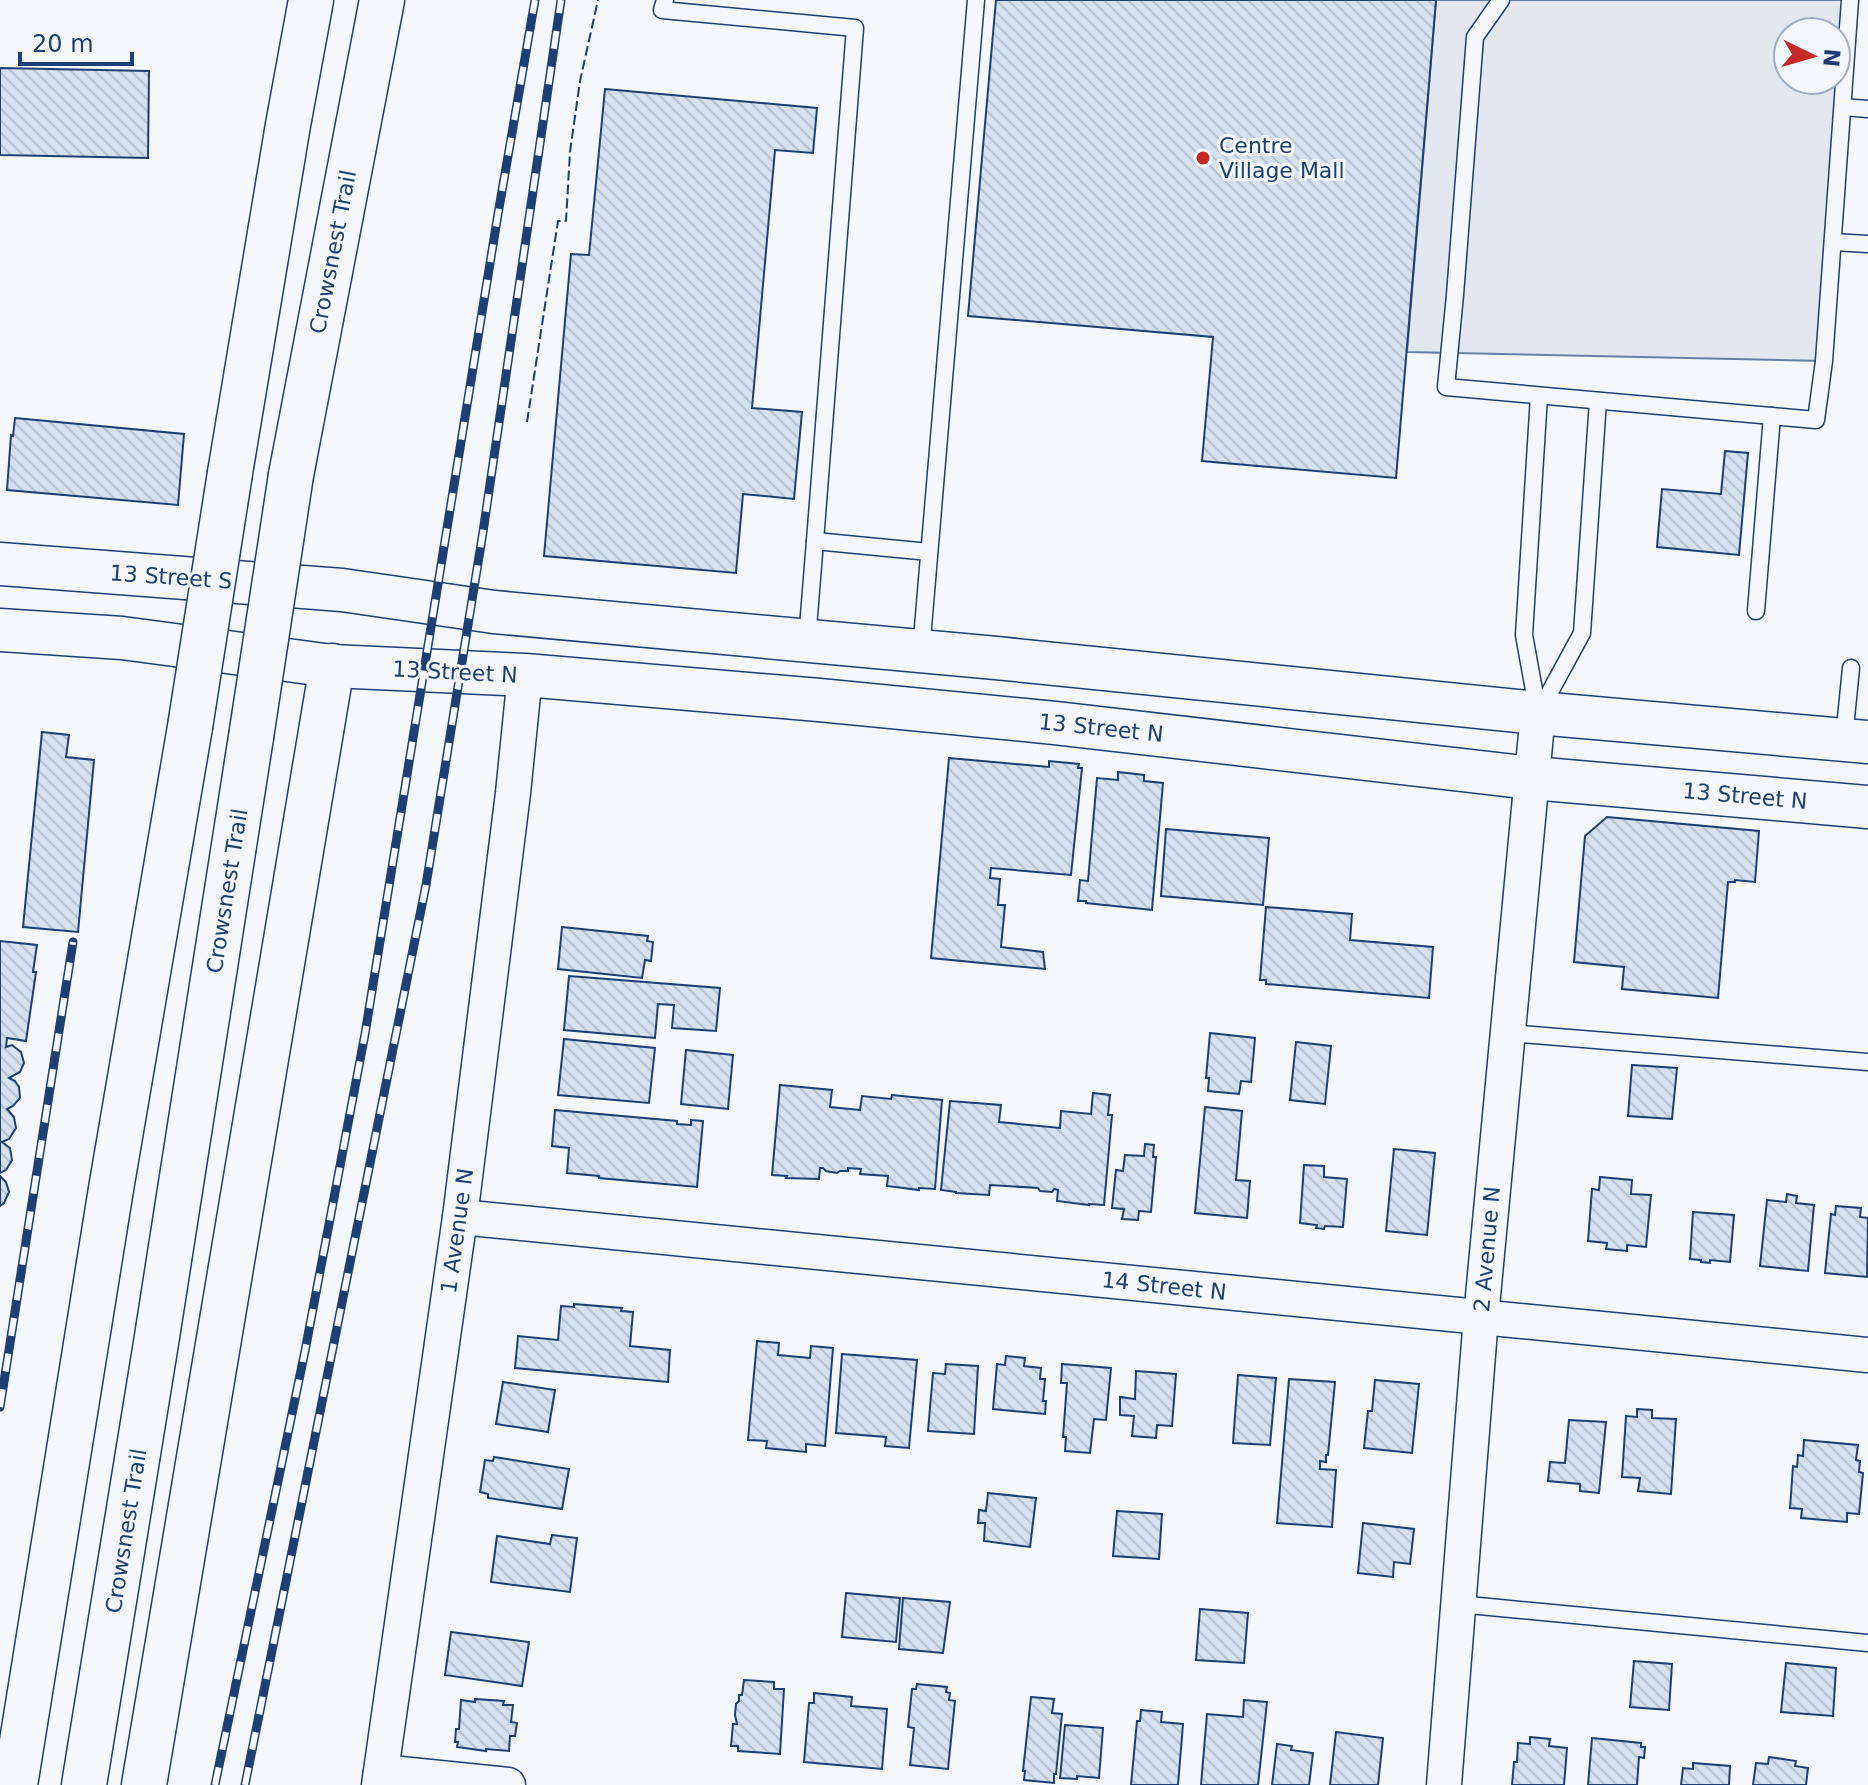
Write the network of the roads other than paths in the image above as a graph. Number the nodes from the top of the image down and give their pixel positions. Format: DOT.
graph roads {
  1 [pos="311,0"];
  2 [pos="382,0"];
  3 [pos="665,0"];
  4 [pos="976,0"];
  5 [pos="1501,0"];
  6 [pos="1850,0"];
  7 [pos="1843,107"];
  8 [pos="1868,109"];
  9 [pos="1833,242"];
  10 [pos="1868,244"];
  11 [pos="1539,396"];
  12 [pos="1598,401"];
  13 [pos="1772,416"];
  14 [pos="815,541"];
  15 [pos="929,552"];
  16 [pos="0,564"];
  17 [pos="1756,611"];
  18 [pos="0,630"];
  19 [pos="807,641"];
  20 [pos="921,651"];
  21 [pos="332,666"];
  22 [pos="1851,668"];
  23 [pos="525,675"];
  24 [pos="1538,713"];
  25 [pos="1856,741"];
  26 [pos="1532,778"];
  27 [pos="1868,807"];
  28 [pos="1508,1033"];
  29 [pos="1868,1062"];
  30 [pos="460,1217"];
  31 [pos="1481,1317"];
  32 [pos="1868,1355"];
  33 [pos="1458,1604"];
  34 [pos="1868,1643"];
  35 [pos="380,1779"];
  36 [pos="15,1785"];
  37 [pos="84,1785"];
  38 [pos="144,1785"];
  39 [pos="508,1785"];
  40 [pos="1444,1785"];
  1 -- 36 [label="highway, bridge"];
  2 -- 37 [label="highway, Crowsnest Trail, bridge"];
  3 -- 14 [label="lane"];
  4 -- 15 [label="lane"];
  5 -- 11 [label="lane"];
  6 -- 7 [label="lane"];
  7 -- 8 [label="lane"];
  7 -- 9 [label="lane"];
  9 -- 10 [label="lane"];
  9 -- 13 [label="lane"];
  11 -- 12 [label="lane"];
  11 -- 24 [label="lane"];
  12 -- 13 [label="lane"];
  12 -- 24 [label="lane"];
  13 -- 17 [label="lane"];
  14 -- 15 [label="lane"];
  14 -- 19 [label="lane"];
  15 -- 20 [label="lane"];
  16 -- 19 [label="street, 13 Street S"];
  18 -- 21 [label="street"];
  19 -- 20 [label="street"];
  20 -- 24 [label="street"];
  21 -- 23 [label="street, 13 Street N"];
  21 -- 38 [label="highway"];
  22 -- 25 [label="lane"];
  23 -- 26 [label="street, 13 Street N"];
  23 -- 30 [label="street, 1 Avenue N"];
  24 -- 25 [label="street"];
  24 -- 26 [label="street, 2 Avenue N"];
  26 -- 27 [label="street, 13 Street N"];
  26 -- 28 [label="street, 2 Avenue N"];
  28 -- 29 [label="lane"];
  28 -- 31 [label="street, 2 Avenue N"];
  30 -- 31 [label="street, 14 Street N"];
  30 -- 35 [label="street, 1 Avenue N"];
  31 -- 32 [label="street, 14 Street N"];
  31 -- 33 [label="street, 2 Avenue N"];
  33 -- 34 [label="lane"];
  33 -- 40 [label="street, 2 Avenue N"];
  35 -- 39 [label="street"];
}
